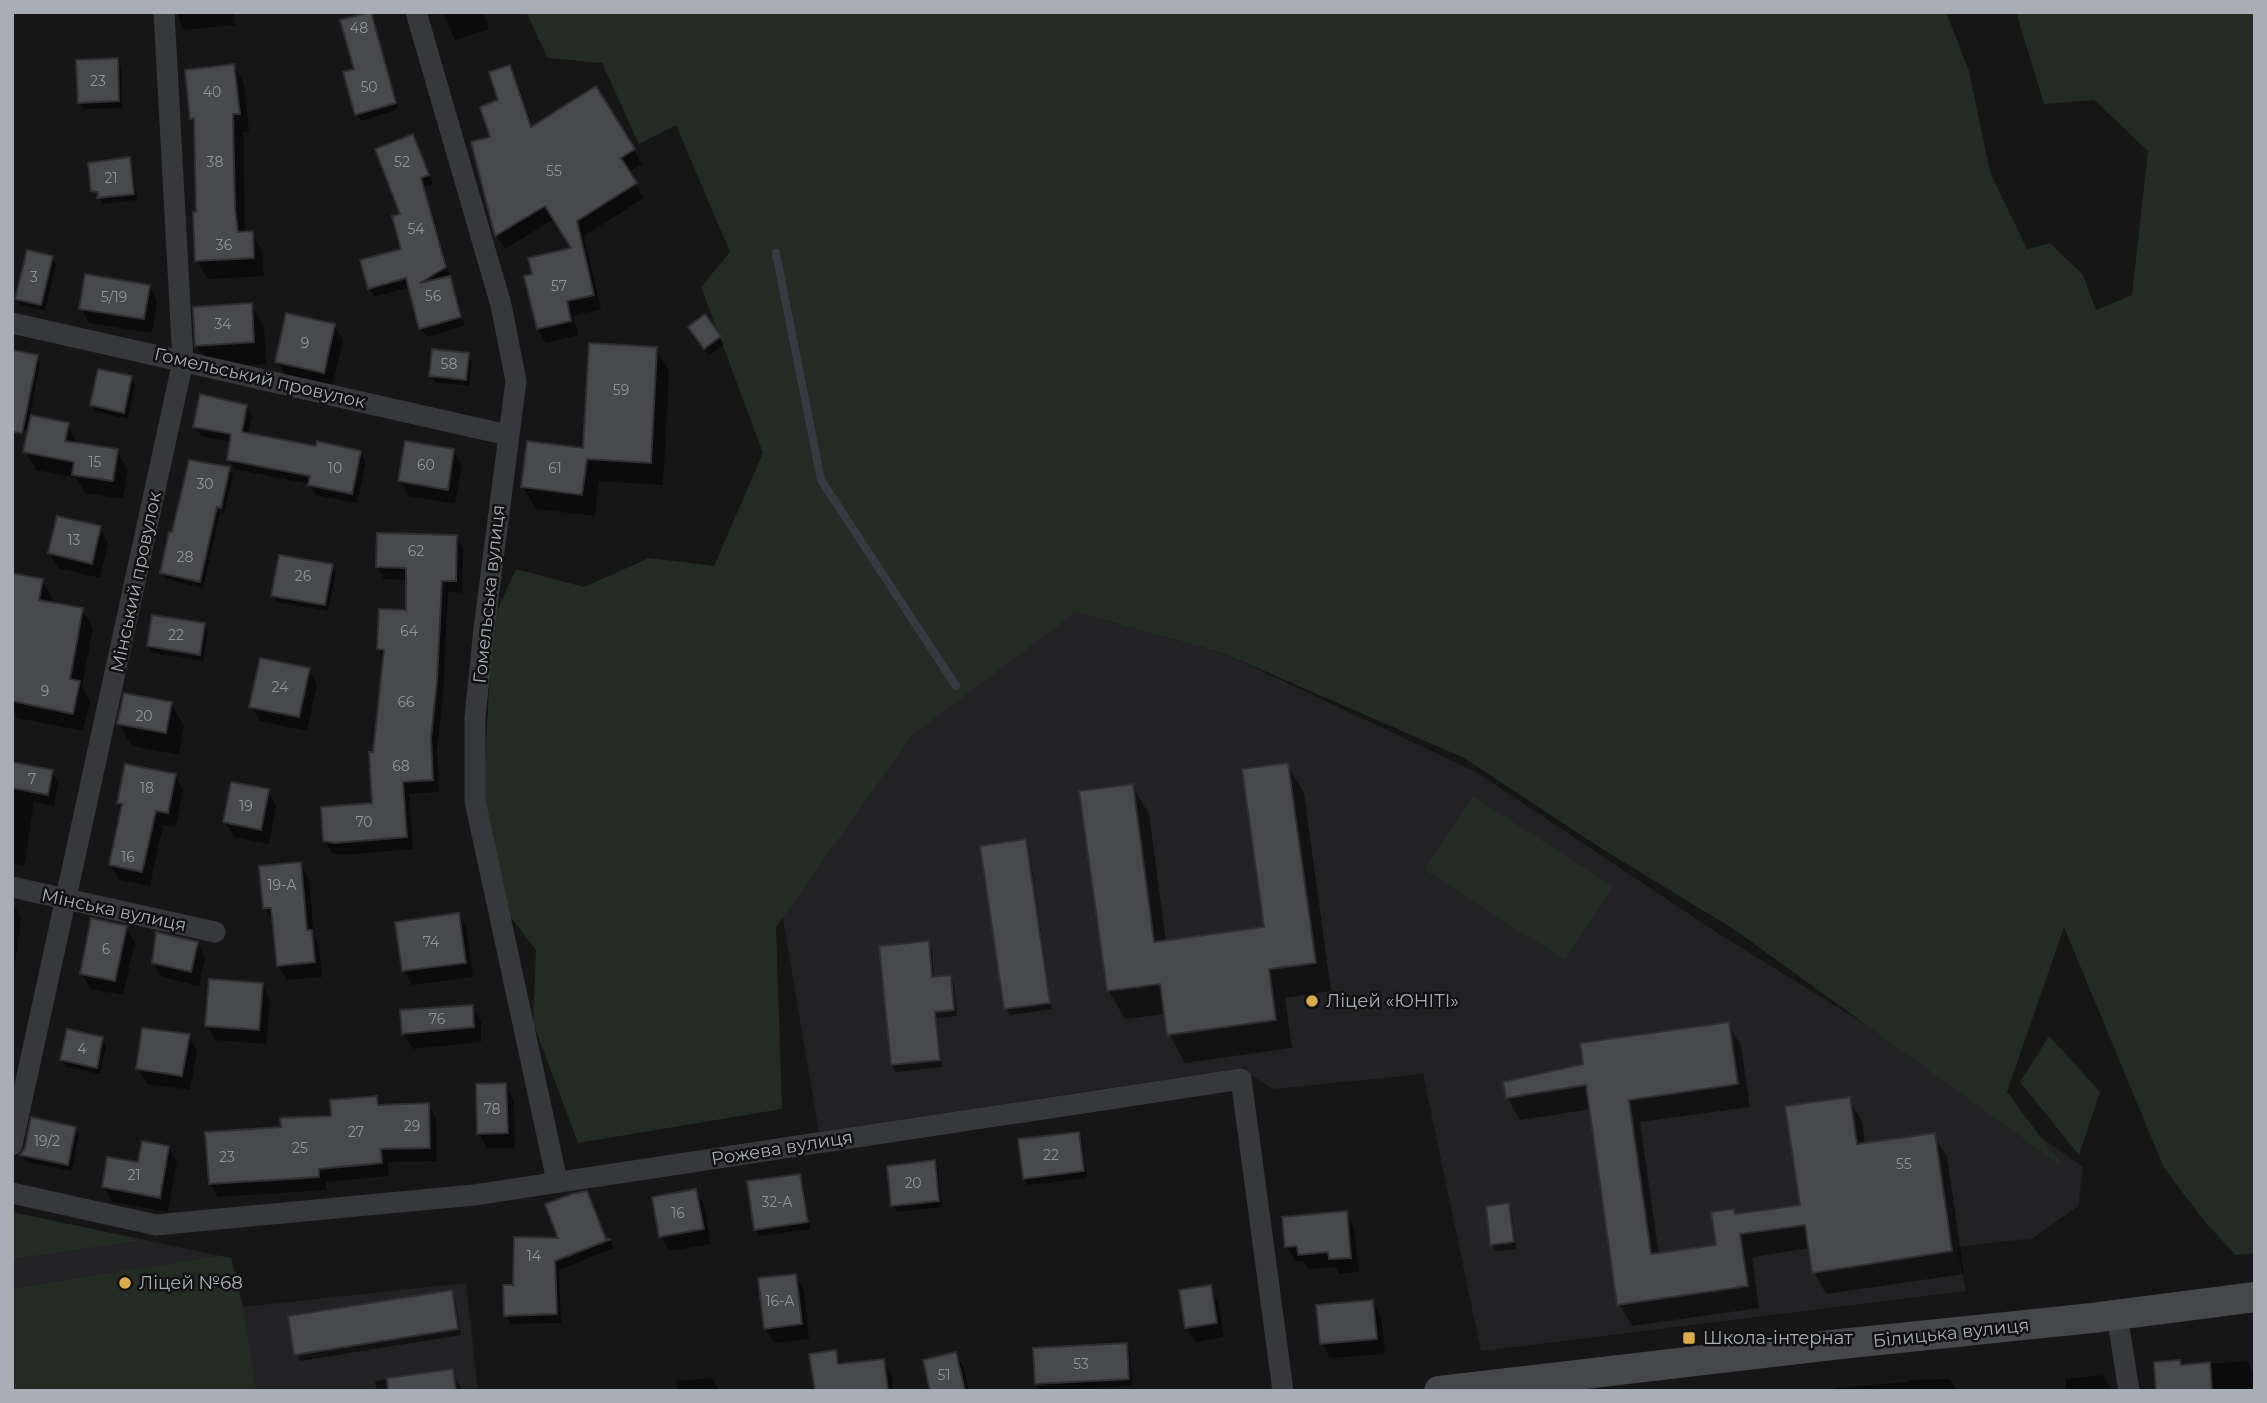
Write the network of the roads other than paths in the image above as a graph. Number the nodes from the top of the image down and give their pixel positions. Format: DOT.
graph roads {
  1 [pos="163,12"];
  2 [pos="416,12"];
  3 [pos="12,323"];
  4 [pos="183,361"];
  5 [pos="508,435"];
  6 [pos="12,887"];
  7 [pos="67,900"];
  8 [pos="215,932"];
  9 [pos="12,1145"];
  10 [pos="557,1181"];
  11 [pos="12,1193"];
  12 [pos="2255,1297"];
  13 [pos="2117,1315"];
  14 [pos="1283,1391"];
  15 [pos="1439,1391"];
  16 [pos="2129,1391"];
  1 -- 4 [label="street, Мінський провулок"];
  2 -- 5 [label="street, Гомельська вулиця"];
  3 -- 4 [label="street, Гомельський провулок"];
  4 -- 5 [label="street, Гомельський провулок"];
  4 -- 7 [label="street, Мінський провулок"];
  5 -- 10 [label="street, Гомельська вулиця"];
  6 -- 7 [label="street, Мінська вулиця"];
  7 -- 8 [label="street, Мінська вулиця"];
  7 -- 9 [label="street, Мінський провулок"];
  10 -- 11 [label="street, Рожева вулиця"];
  10 -- 14 [label="street, Рожева вулиця"];
  12 -- 13 [label="main road, Білицька вулиця"];
  13 -- 15 [label="main road, Білицька вулиця"];
  13 -- 16 [label="street"];
}
